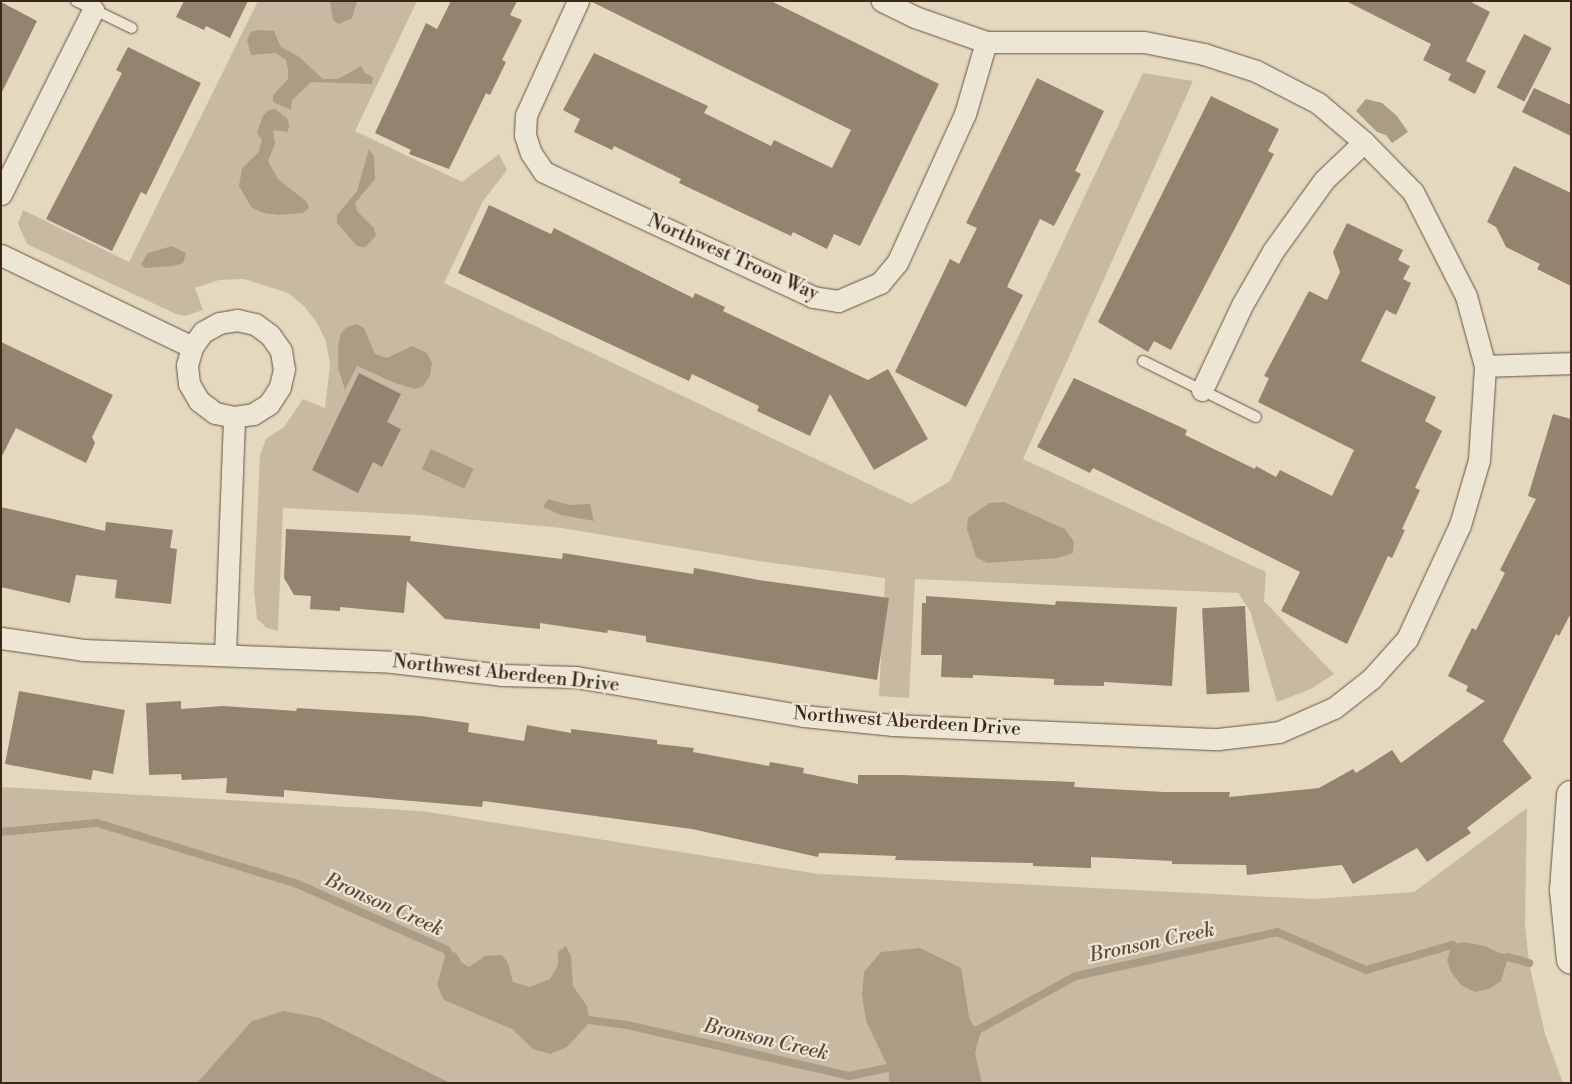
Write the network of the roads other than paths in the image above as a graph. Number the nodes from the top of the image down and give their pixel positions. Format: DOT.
graph roads {
  1 [pos="578,1"];
  2 [pos="882,1"];
  3 [pos="85,6"];
  4 [pos="132,28"];
  5 [pos="986,42"];
  6 [pos="1364,142"];
  7 [pos="1,194"];
  8 [pos="1,255"];
  9 [pos="192,347"];
  10 [pos="1143,361"];
  11 [pos="1571,363"];
  12 [pos="1486,366"];
  13 [pos="1202,390"];
  14 [pos="234,417"];
  15 [pos="1256,417"];
  16 [pos="1,638"];
  17 [pos="225,654"];
  18 [pos="1571,795"];
  19 [pos="1571,960"];
  1 -- 5 [label="street, Northwest Troon Way"];
  2 -- 5 [label="street"];
  3 -- 4 [label="lane"];
  3 -- 7 [label="street"];
  5 -- 6 [label="street"];
  6 -- 12 [label="street"];
  6 -- 13 [label="street"];
  8 -- 9 [label="street"];
  9 -- 14 [label="street"];
  9 -- 14 [label="street"];
  10 -- 13 [label="lane"];
  11 -- 12 [label="street"];
  12 -- 17 [label="street, Northwest Aberdeen Drive"];
  13 -- 15 [label="lane"];
  14 -- 17 [label="street"];
  16 -- 17 [label="street, Northwest Aberdeen Drive"];
  18 -- 19 [label="main road"];
}
